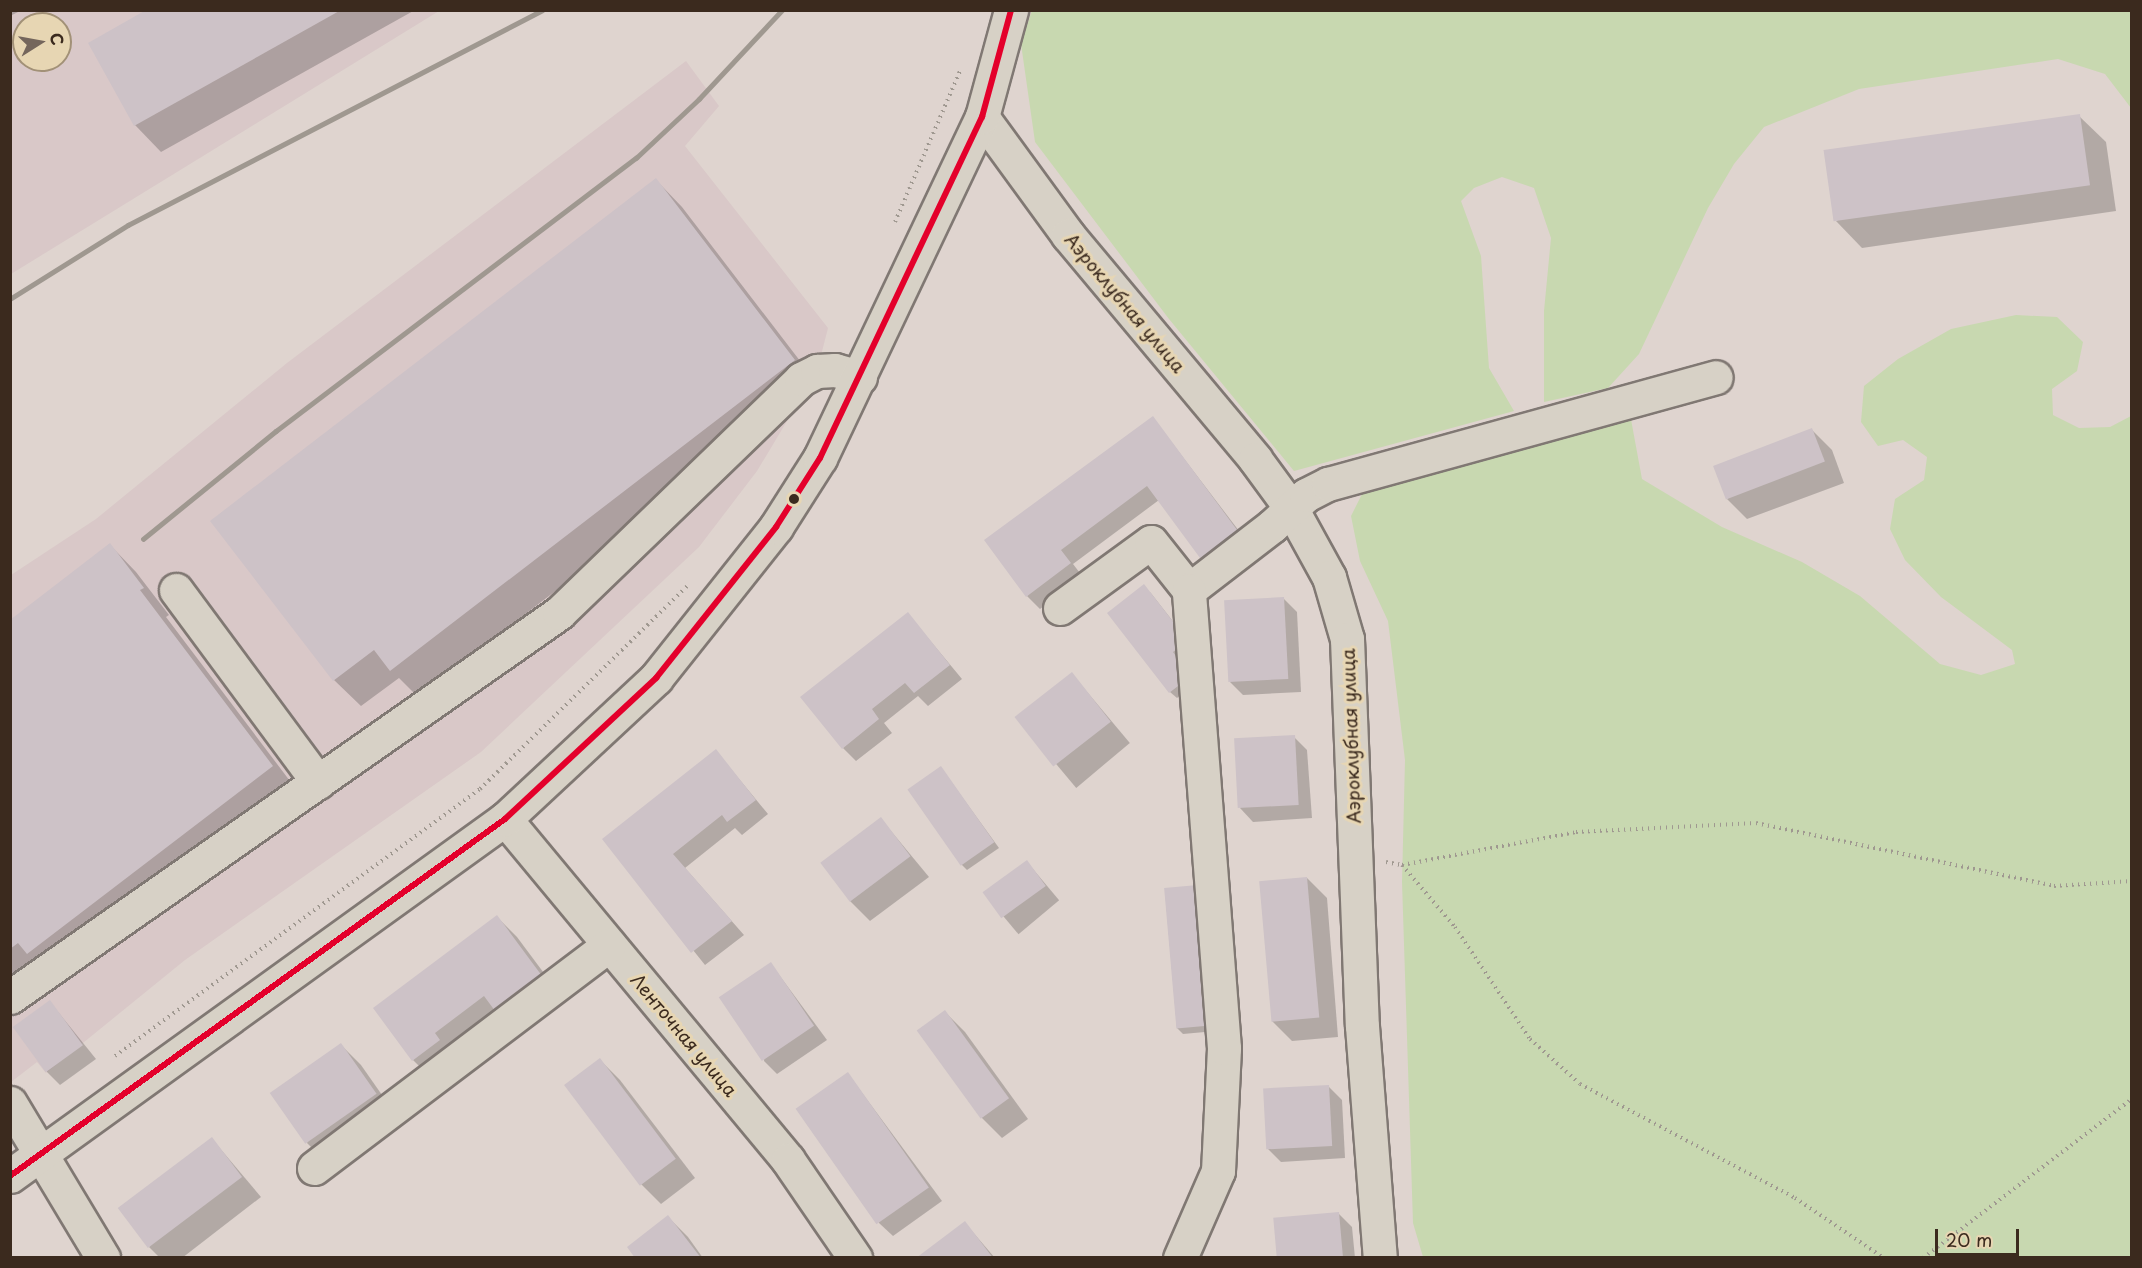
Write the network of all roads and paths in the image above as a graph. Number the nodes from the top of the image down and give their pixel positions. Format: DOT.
graph roads {
  1 [pos="1011,10"];
  2 [pos="982,117"];
  3 [pos="860,376"];
  4 [pos="1716,377"];
  5 [pos="1291,508"];
  6 [pos="176,590"];
  7 [pos="1189,590"];
  8 [pos="1060,608"];
  9 [pos="318,782"];
  10 [pos="505,819"];
  11 [pos="1356,855"];
  12 [pos="1402,865"];
  13 [pos="2132,881"];
  14 [pos="609,945"];
  15 [pos="10,997"];
  16 [pos="2132,1099"];
  17 [pos="10,1103"];
  18 [pos="42,1153"];
  19 [pos="314,1168"];
  20 [pos="10,1176"];
  21 [pos="103,1257"];
  22 [pos="855,1257"];
  23 [pos="1180,1257"];
  24 [pos="1380,1257"];
  25 [pos="1884,1257"];
  26 [pos="1923,1257"];
  1 -- 2 [label="street"];
  2 -- 3 [label="street"];
  2 -- 5 [label="street, Аэроклубная улица"];
  3 -- 9 [label="street"];
  3 -- 10 [label="street"];
  4 -- 5 [label="street"];
  5 -- 7 [label="street"];
  5 -- 11 [label="street, Аэроклубная улица"];
  6 -- 9 [label="street"];
  7 -- 8 [label="street"];
  7 -- 23 [label="street"];
  9 -- 15 [label="street"];
  10 -- 14 [label="street, Ленточная улица"];
  10 -- 18 [label="street"];
  11 -- 12 [label="path"];
  11 -- 24 [label="street, Аэроклубная улица"];
  12 -- 13 [label="path"];
  12 -- 25 [label="path"];
  14 -- 19 [label="street"];
  14 -- 22 [label="street, Ленточная улица"];
  16 -- 26 [label="path"];
  17 -- 18 [label="street"];
  18 -- 20 [label="street"];
  18 -- 21 [label="street"];
}
